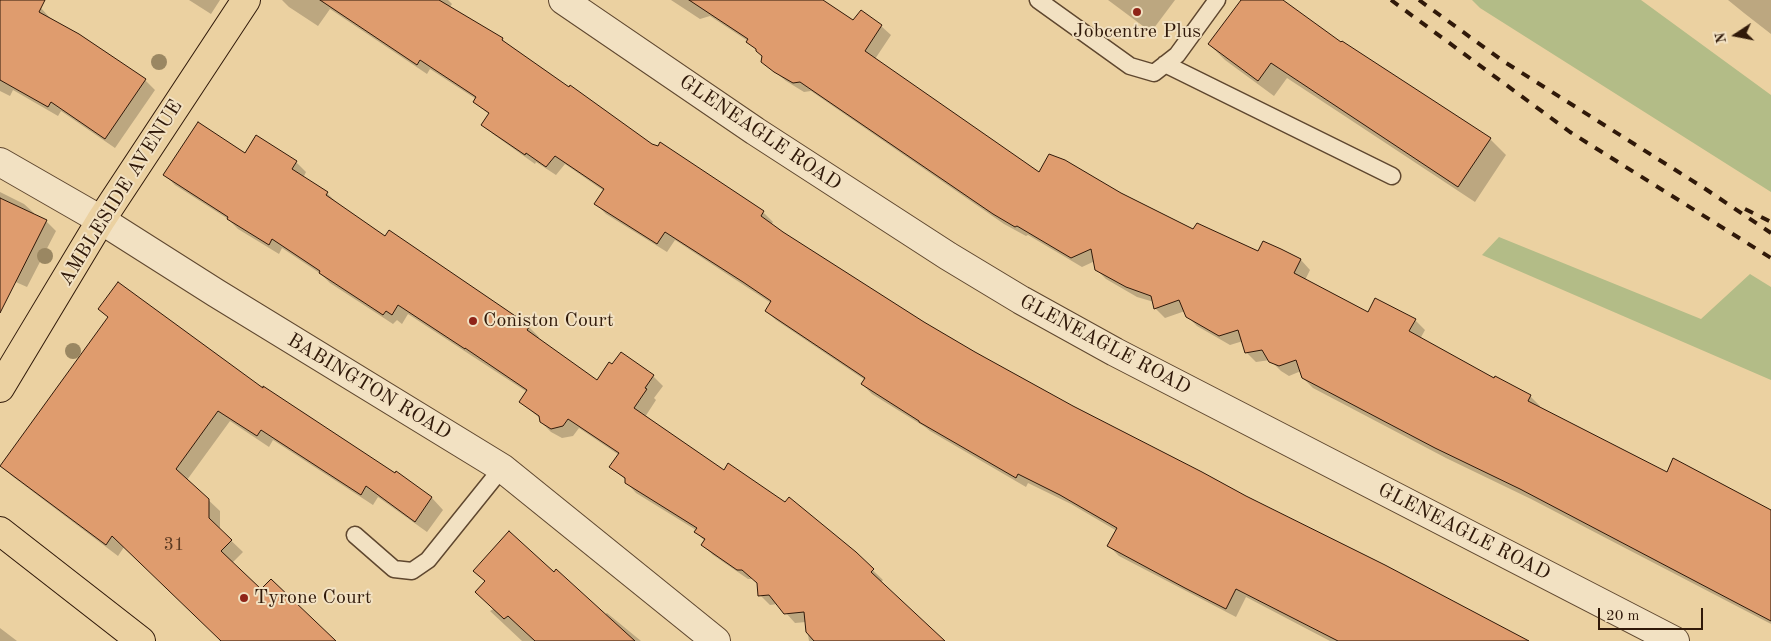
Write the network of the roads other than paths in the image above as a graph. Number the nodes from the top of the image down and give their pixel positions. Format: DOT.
graph roads {
  1 [pos="246,0"];
  2 [pos="563,0"];
  3 [pos="1038,0"];
  4 [pos="1218,0"];
  5 [pos="1165,64"];
  6 [pos="0,162"];
  7 [pos="1392,176"];
  8 [pos="101,220"];
  9 [pos="0,388"];
  10 [pos="502,468"];
  11 [pos="0,531"];
  12 [pos="355,535"];
  13 [pos="141,641"];
  14 [pos="716,641"];
  15 [pos="1675,641"];
  1 -- 8 [label="main road, AMBLESIDE AVENUE"];
  2 -- 15 [label="street, GLENEAGLE ROAD"];
  3 -- 5 [label="lane"];
  4 -- 5 [label="lane"];
  5 -- 7 [label="lane"];
  6 -- 8 [label="street, BABINGTON ROAD"];
  8 -- 9 [label="main road, AMBLESIDE AVENUE"];
  8 -- 10 [label="street, BABINGTON ROAD"];
  10 -- 12 [label="lane"];
  10 -- 14 [label="street, BABINGTON ROAD"];
  11 -- 13 [label="main road"];
}
